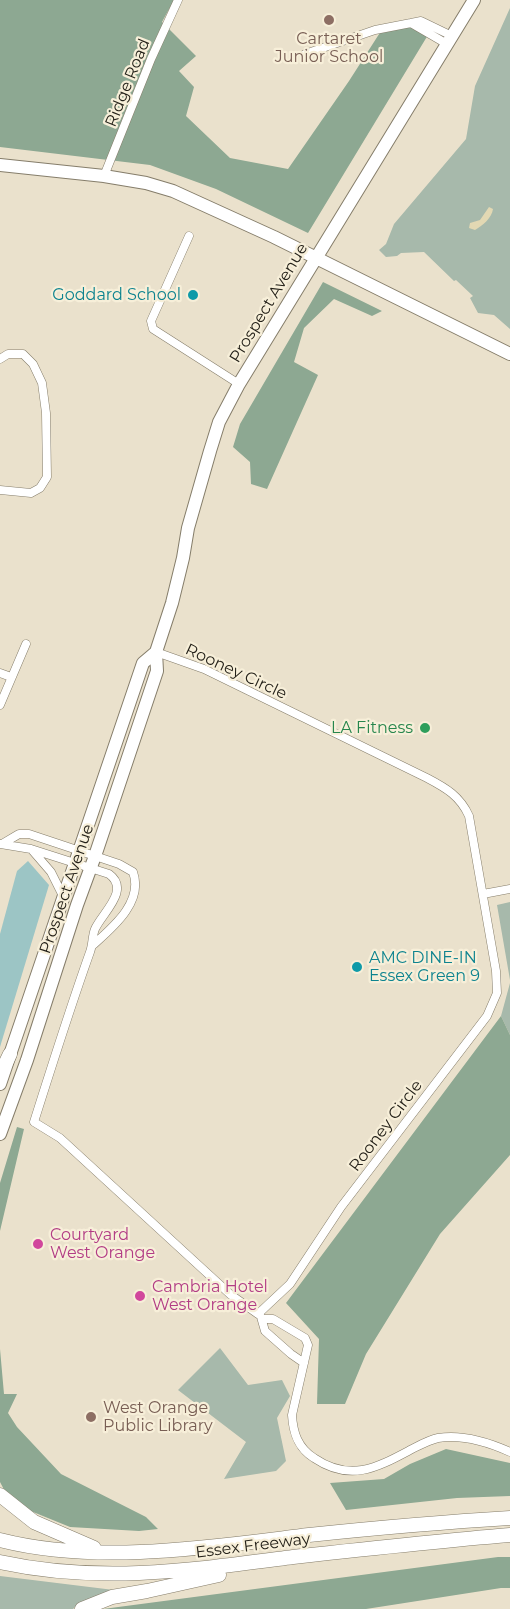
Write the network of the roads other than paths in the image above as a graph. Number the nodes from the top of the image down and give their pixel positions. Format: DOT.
graph roads {
  1 [pos="178,0"];
  2 [pos="474,0"];
  3 [pos="450,40"];
  4 [pos="305,54"];
  5 [pos="0,165"];
  6 [pos="104,176"];
  7 [pos="189,236"];
  8 [pos="316,258"];
  9 [pos="510,354"];
  10 [pos="0,359"];
  11 [pos="239,384"];
  12 [pos="0,490"];
  13 [pos="26,644"];
  14 [pos="156,652"];
  15 [pos="0,673"];
  16 [pos="11,677"];
  17 [pos="0,705"];
  18 [pos="1,844"];
  19 [pos="31,849"];
  20 [pos="77,856"];
  21 [pos="95,856"];
  22 [pos="90,868"];
  23 [pos="510,889"];
  24 [pos="483,894"];
  25 [pos="63,896"];
  26 [pos="93,945"];
  27 [pos="10,1054"];
  28 [pos="0,1075"];
  29 [pos="0,1084"];
  30 [pos="0,1134"];
  31 [pos="261,1317"];
  32 [pos="304,1363"];
  33 [pos="510,1452"];
  34 [pos="0,1495"];
  35 [pos="510,1518"];
  36 [pos="510,1535"];
  37 [pos="0,1540"];
  38 [pos="103,1552"];
  39 [pos="290,1558"];
  40 [pos="0,1562"];
  41 [pos="82,1609"];
  1 -- 6 [label="street, Ridge Road"];
  2 -- 3 [label="main road, Prospect Avenue"];
  3 -- 4 [label="street"];
  3 -- 8 [label="main road, Prospect Avenue"];
  5 -- 6 [label="main road"];
  6 -- 8 [label="main road"];
  7 -- 11 [label="street"];
  8 -- 9 [label="main road"];
  8 -- 11 [label="main road, Prospect Avenue"];
  10 -- 12 [label="street"];
  11 -- 14 [label="main road, Prospect Avenue"];
  13 -- 16 [label="street"];
  14 -- 20 [label="main road, Prospect Avenue"];
  14 -- 21 [label="main road, Prospect Avenue"];
  14 -- 24 [label="street, Rooney Circle"];
  15 -- 16 [label="street"];
  16 -- 17 [label="street"];
  18 -- 19 [label="street"];
  18 -- 20 [label="street"];
  19 -- 20 [label="street"];
  19 -- 25 [label="street"];
  20 -- 21 [label="street"];
  20 -- 22 [label="street"];
  20 -- 25 [label="main road, Prospect Avenue"];
  21 -- 22 [label="main road, Prospect Avenue"];
  21 -- 26 [label="street"];
  22 -- 26 [label="street"];
  22 -- 30 [label="main road, Prospect Avenue"];
  23 -- 24 [label="street"];
  24 -- 31 [label="street, Rooney Circle"];
  25 -- 27 [label="main road, Prospect Avenue"];
  26 -- 31 [label="street"];
  27 -- 28 [label="highway"];
  27 -- 29 [label="main road, Prospect Avenue"];
  31 -- 32 [label="street"];
  31 -- 32 [label="street"];
  32 -- 33 [label="street"];
  34 -- 38 [label="highway"];
  35 -- 38 [label="highway, Essex Freeway"];
  36 -- 39 [label="highway, Essex Freeway"];
  37 -- 38 [label="highway, Essex Freeway"];
  39 -- 40 [label="highway, Essex Freeway"];
  39 -- 41 [label="highway"];
}
